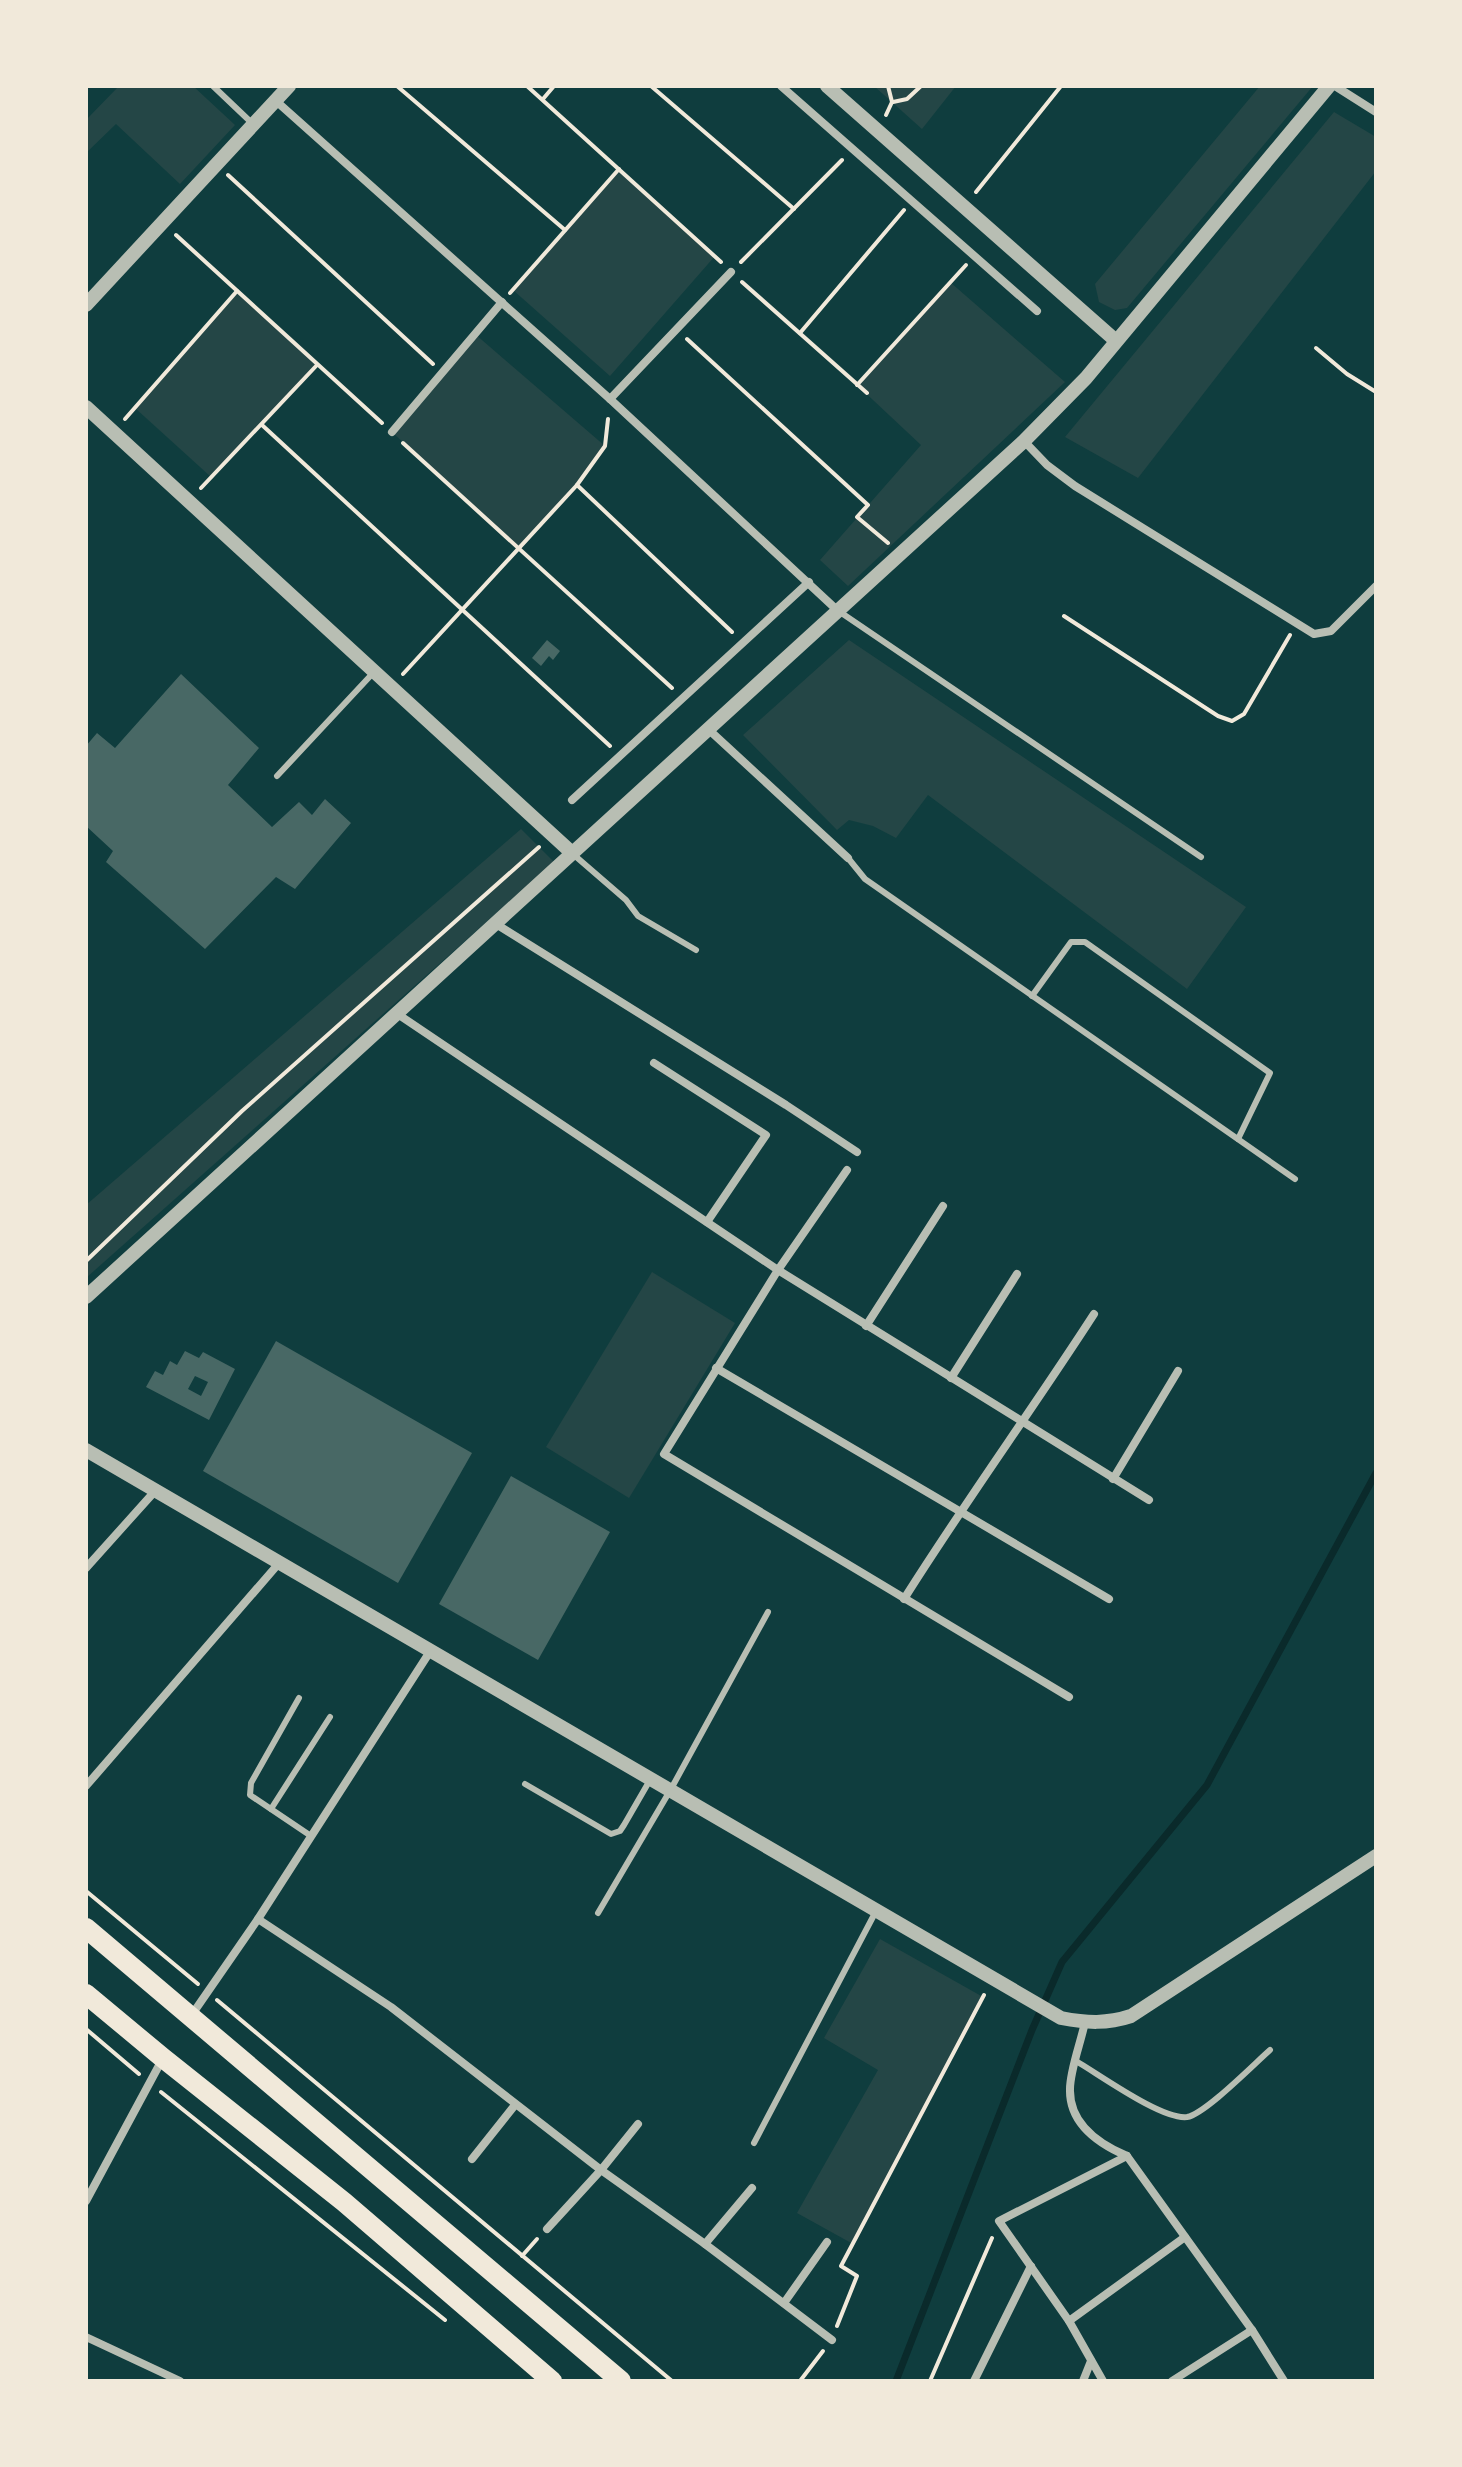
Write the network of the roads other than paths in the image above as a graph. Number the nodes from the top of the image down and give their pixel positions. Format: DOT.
graph roads {
  1 [pos="213,86"];
  2 [pos="289,86"];
  3 [pos="781,86"];
  4 [pos="827,86"];
  5 [pos="1329,86"];
  6 [pos="1335,86"];
  7 [pos="276,101"];
  8 [pos="1376,112"];
  9 [pos="254,125"];
  10 [pos="731,272"];
  11 [pos="502,302"];
  12 [pos="86,305"];
  13 [pos="1037,311"];
  14 [pos="1115,340"];
  15 [pos="610,399"];
  16 [pos="86,407"];
  17 [pos="392,432"];
  18 [pos="1024,441"];
  19 [pos="809,582"];
  20 [pos="1376,586"];
  21 [pos="837,610"];
  22 [pos="374,672"];
  23 [pos="707,728"];
  24 [pos="277,776"];
  25 [pos="572,800"];
  26 [pos="571,852"];
  27 [pos="1201,857"];
  28 [pos="848,858"];
  29 [pos="496,924"];
  30 [pos="696,950"];
  31 [pos="1032,996"];
  32 [pos="396,1013"];
  33 [pos="654,1063"];
  34 [pos="1238,1139"];
  35 [pos="857,1152"];
  36 [pos="847,1170"];
  37 [pos="1295,1179"];
  38 [pos="943,1206"];
  39 [pos="707,1222"];
  40 [pos="778,1270"];
  41 [pos="1017,1274"];
  42 [pos="86,1297"];
  43 [pos="1094,1314"];
  44 [pos="866,1326"];
  45 [pos="716,1368"];
  46 [pos="1178,1371"];
  47 [pos="951,1378"];
  48 [pos="1023,1424"];
  49 [pos="86,1450"];
  50 [pos="1113,1479"];
  51 [pos="156,1490"];
  52 [pos="1149,1500"];
  53 [pos="959,1511"];
  54 [pos="280,1562"];
  55 [pos="86,1568"];
  56 [pos="904,1599"];
  57 [pos="1109,1599"];
  58 [pos="768,1612"];
  59 [pos="431,1650"];
  60 [pos="1069,1697"];
  61 [pos="299,1698"];
  62 [pos="330,1717"];
  63 [pos="651,1778"];
  64 [pos="525,1784"];
  65 [pos="86,1786"];
  66 [pos="671,1789"];
  67 [pos="271,1809"];
  68 [pos="311,1836"];
  69 [pos="1376,1856"];
  70 [pos="877,1910"];
  71 [pos="598,1913"];
  72 [pos="258,1919"];
  73 [pos="86,1928"];
  74 [pos="86,1994"];
  75 [pos="190,2016"];
  76 [pos="1085,2022"];
  77 [pos="1270,2050"];
  78 [pos="163,2058"];
  79 [pos="1076,2061"];
  80 [pos="515,2105"];
  81 [pos="638,2124"];
  82 [pos="754,2143"];
  83 [pos="1127,2156"];
  84 [pos="472,2159"];
  85 [pos="601,2170"];
  86 [pos="752,2188"];
  87 [pos="86,2201"];
  88 [pos="547,2229"];
  89 [pos="1185,2237"];
  90 [pos="827,2242"];
  91 [pos="705,2244"];
  92 [pos="1031,2266"];
  93 [pos="784,2303"];
  94 [pos="1069,2321"];
  95 [pos="1252,2330"];
  96 [pos="86,2337"];
  97 [pos="832,2340"];
  98 [pos="1091,2361"];
  99 [pos="180,2381"];
  100 [pos="552,2381"];
  101 [pos="621,2381"];
  102 [pos="974,2381"];
  103 [pos="1083,2381"];
  104 [pos="1103,2381"];
  105 [pos="1172,2381"];
  106 [pos="1284,2381"];
  1 -- 9 [label="lane"];
  2 -- 7 [label="street"];
  3 -- 13 [label="street"];
  4 -- 14 [label="street"];
  5 -- 14 [label="street"];
  6 -- 8 [label="street"];
  7 -- 9 [label="street"];
  7 -- 11 [label="street"];
  9 -- 12 [label="street"];
  10 -- 15 [label="street"];
  11 -- 15 [label="street"];
  11 -- 17 [label="street"];
  14 -- 18 [label="street"];
  15 -- 19 [label="street"];
  16 -- 22 [label="street"];
  18 -- 20 [label="street"];
  18 -- 21 [label="street"];
  19 -- 21 [label="street"];
  19 -- 25 [label="street"];
  21 -- 23 [label="street"];
  21 -- 27 [label="lane"];
  22 -- 24 [label="lane"];
  22 -- 26 [label="street"];
  23 -- 26 [label="street"];
  23 -- 28 [label="street"];
  26 -- 29 [label="street"];
  26 -- 30 [label="lane"];
  28 -- 31 [label="lane"];
  29 -- 32 [label="street"];
  29 -- 35 [label="street"];
  31 -- 34 [label="lane"];
  31 -- 34 [label="lane"];
  32 -- 39 [label="street"];
  32 -- 42 [label="street"];
  33 -- 39 [label="street"];
  34 -- 37 [label="lane"];
  36 -- 40 [label="street"];
  38 -- 44 [label="street"];
  39 -- 40 [label="street"];
  40 -- 44 [label="street"];
  40 -- 45 [label="street"];
  41 -- 47 [label="street"];
  43 -- 48 [label="street"];
  44 -- 47 [label="street"];
  45 -- 53 [label="street"];
  45 -- 56 [label="street"];
  46 -- 50 [label="street"];
  47 -- 48 [label="street"];
  48 -- 50 [label="street"];
  48 -- 53 [label="street"];
  49 -- 51 [label="street"];
  50 -- 52 [label="street"];
  51 -- 54 [label="street"];
  51 -- 55 [label="street"];
  53 -- 56 [label="street"];
  53 -- 57 [label="street"];
  54 -- 59 [label="street"];
  54 -- 65 [label="street"];
  56 -- 60 [label="street"];
  58 -- 66 [label="lane"];
  59 -- 63 [label="street"];
  59 -- 68 [label="street"];
  61 -- 67 [label="lane"];
  62 -- 67 [label="lane"];
  63 -- 64 [label="lane"];
  63 -- 66 [label="street"];
  66 -- 70 [label="street"];
  66 -- 71 [label="lane"];
  67 -- 68 [label="lane"];
  68 -- 72 [label="street"];
  69 -- 76 [label="street"];
  70 -- 76 [label="street"];
  70 -- 82 [label="lane"];
  72 -- 75 [label="street"];
  72 -- 80 [label="street"];
  73 -- 75 [label="main road"];
  74 -- 78 [label="main road"];
  75 -- 101 [label="main road"];
  76 -- 79 [label="street"];
  77 -- 79 [label="lane"];
  78 -- 87 [label="street"];
  78 -- 100 [label="main road"];
  79 -- 83 [label="street"];
  80 -- 84 [label="street"];
  80 -- 85 [label="street"];
  81 -- 85 [label="street"];
  83 -- 89 [label="street"];
  83 -- 92 [label="street"];
  85 -- 88 [label="street"];
  85 -- 91 [label="street"];
  86 -- 91 [label="street"];
  89 -- 94 [label="street"];
  89 -- 95 [label="street"];
  90 -- 93 [label="street"];
  91 -- 93 [label="street"];
  92 -- 94 [label="street"];
  92 -- 102 [label="street"];
  93 -- 97 [label="street"];
  94 -- 98 [label="street"];
  95 -- 105 [label="street"];
  95 -- 106 [label="street"];
  96 -- 99 [label="street"];
  98 -- 103 [label="street"];
  98 -- 104 [label="street"];
}
